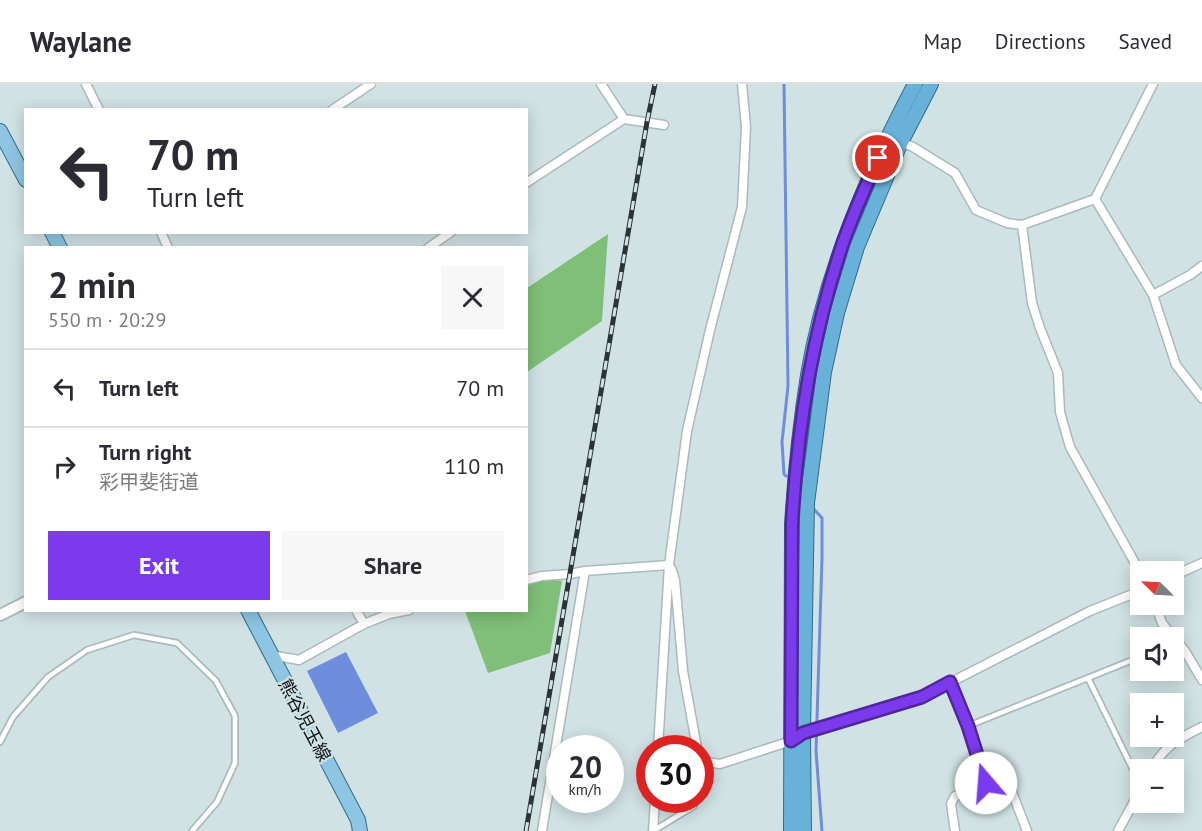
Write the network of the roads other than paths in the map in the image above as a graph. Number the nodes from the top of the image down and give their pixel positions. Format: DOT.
graph roads {
  1 [pos="86,84"];
  2 [pos="371,84"];
  3 [pos="601,84"];
  4 [pos="742,84"];
  5 [pos="915,84"];
  6 [pos="931,84"];
  7 [pos="1153,84"];
  8 [pos="98,108"];
  9 [pos="335,108"];
  10 [pos="624,119"];
  11 [pos="664,125"];
  12 [pos="0,131"];
  13 [pos="901,142"];
  14 [pos="24,176"];
  15 [pos="528,182"];
  16 [pos="1095,199"];
  17 [pos="1022,225"];
  18 [pos="448,234"];
  19 [pos="431,246"];
  20 [pos="1202,266"];
  21 [pos="1153,295"];
  22 [pos="1202,398"];
  23 [pos="1134,561"];
  24 [pos="1202,563"];
  25 [pos="669,565"];
  26 [pos="585,571"];
  27 [pos="1184,571"];
  28 [pos="528,580"];
  29 [pos="1130,595"];
  30 [pos="24,603"];
  31 [pos="249,612"];
  32 [pos="357,612"];
  33 [pos="399,612"];
  34 [pos="0,615"];
  35 [pos="364,624"];
  36 [pos="271,655"];
  37 [pos="1184,655"];
  38 [pos="1130,661"];
  39 [pos="1088,678"];
  40 [pos="1202,680"];
  41 [pos="950,682"];
  42 [pos="968,726"];
  43 [pos="1202,727"];
  44 [pos="803,733"];
  45 [pos="659,735"];
  46 [pos="695,735"];
  47 [pos="791,741"];
  48 [pos="0,742"];
  49 [pos="1157,759"];
  50 [pos="714,763"];
  51 [pos="1130,764"];
  52 [pos="986,783"];
  53 [pos="1130,809"];
  54 [pos="654,813"];
  55 [pos="683,813"];
  56 [pos="192,831"];
  57 [pos="360,831"];
  58 [pos="542,831"];
  59 [pos="653,831"];
  60 [pos="791,831"];
  61 [pos="804,831"];
  62 [pos="955,831"];
  63 [pos="1027,831"];
  64 [pos="1118,831"];
  1 -- 8 [label="street"];
  2 -- 9 [label="street"];
  3 -- 10 [label="street"];
  4 -- 25 [label="street"];
  5 -- 47 [label="highway"];
  6 -- 13 [label="highway"];
  7 -- 16 [label="street"];
  10 -- 11 [label="street"];
  10 -- 15 [label="street"];
  12 -- 14 [label="main road"];
  13 -- 17 [label="street"];
  13 -- 44 [label="highway"];
  16 -- 17 [label="street"];
  16 -- 21 [label="street"];
  17 -- 23 [label="street"];
  18 -- 19 [label="street"];
  20 -- 21 [label="street"];
  21 -- 22 [label="street"];
  24 -- 27 [label="street"];
  25 -- 26 [label="street"];
  25 -- 45 [label="street"];
  25 -- 46 [label="street"];
  26 -- 28 [label="street"];
  26 -- 58 [label="street"];
  29 -- 41 [label="street"];
  30 -- 34 [label="street"];
  31 -- 36 [label="main road, 熊谷児玉線"];
  32 -- 35 [label="street"];
  33 -- 35 [label="street"];
  35 -- 36 [label="street"];
  36 -- 57 [label="main road, 熊谷児玉線"];
  37 -- 40 [label="street"];
  38 -- 39 [label="lane"];
  39 -- 42 [label="lane"];
  39 -- 51 [label="lane"];
  41 -- 42 [label="street"];
  41 -- 44 [label="street"];
  42 -- 52 [label="street"];
  43 -- 49 [label="street"];
  44 -- 47 [label="street"];
  44 -- 61 [label="highway"];
  47 -- 50 [label="street"];
  47 -- 60 [label="highway"];
  48 -- 56 [label="lane"];
  52 -- 62 [label="street"];
  52 -- 63 [label="street"];
  53 -- 64 [label="street"];
  54 -- 59 [label="street"];
  55 -- 59 [label="lane"];
}
